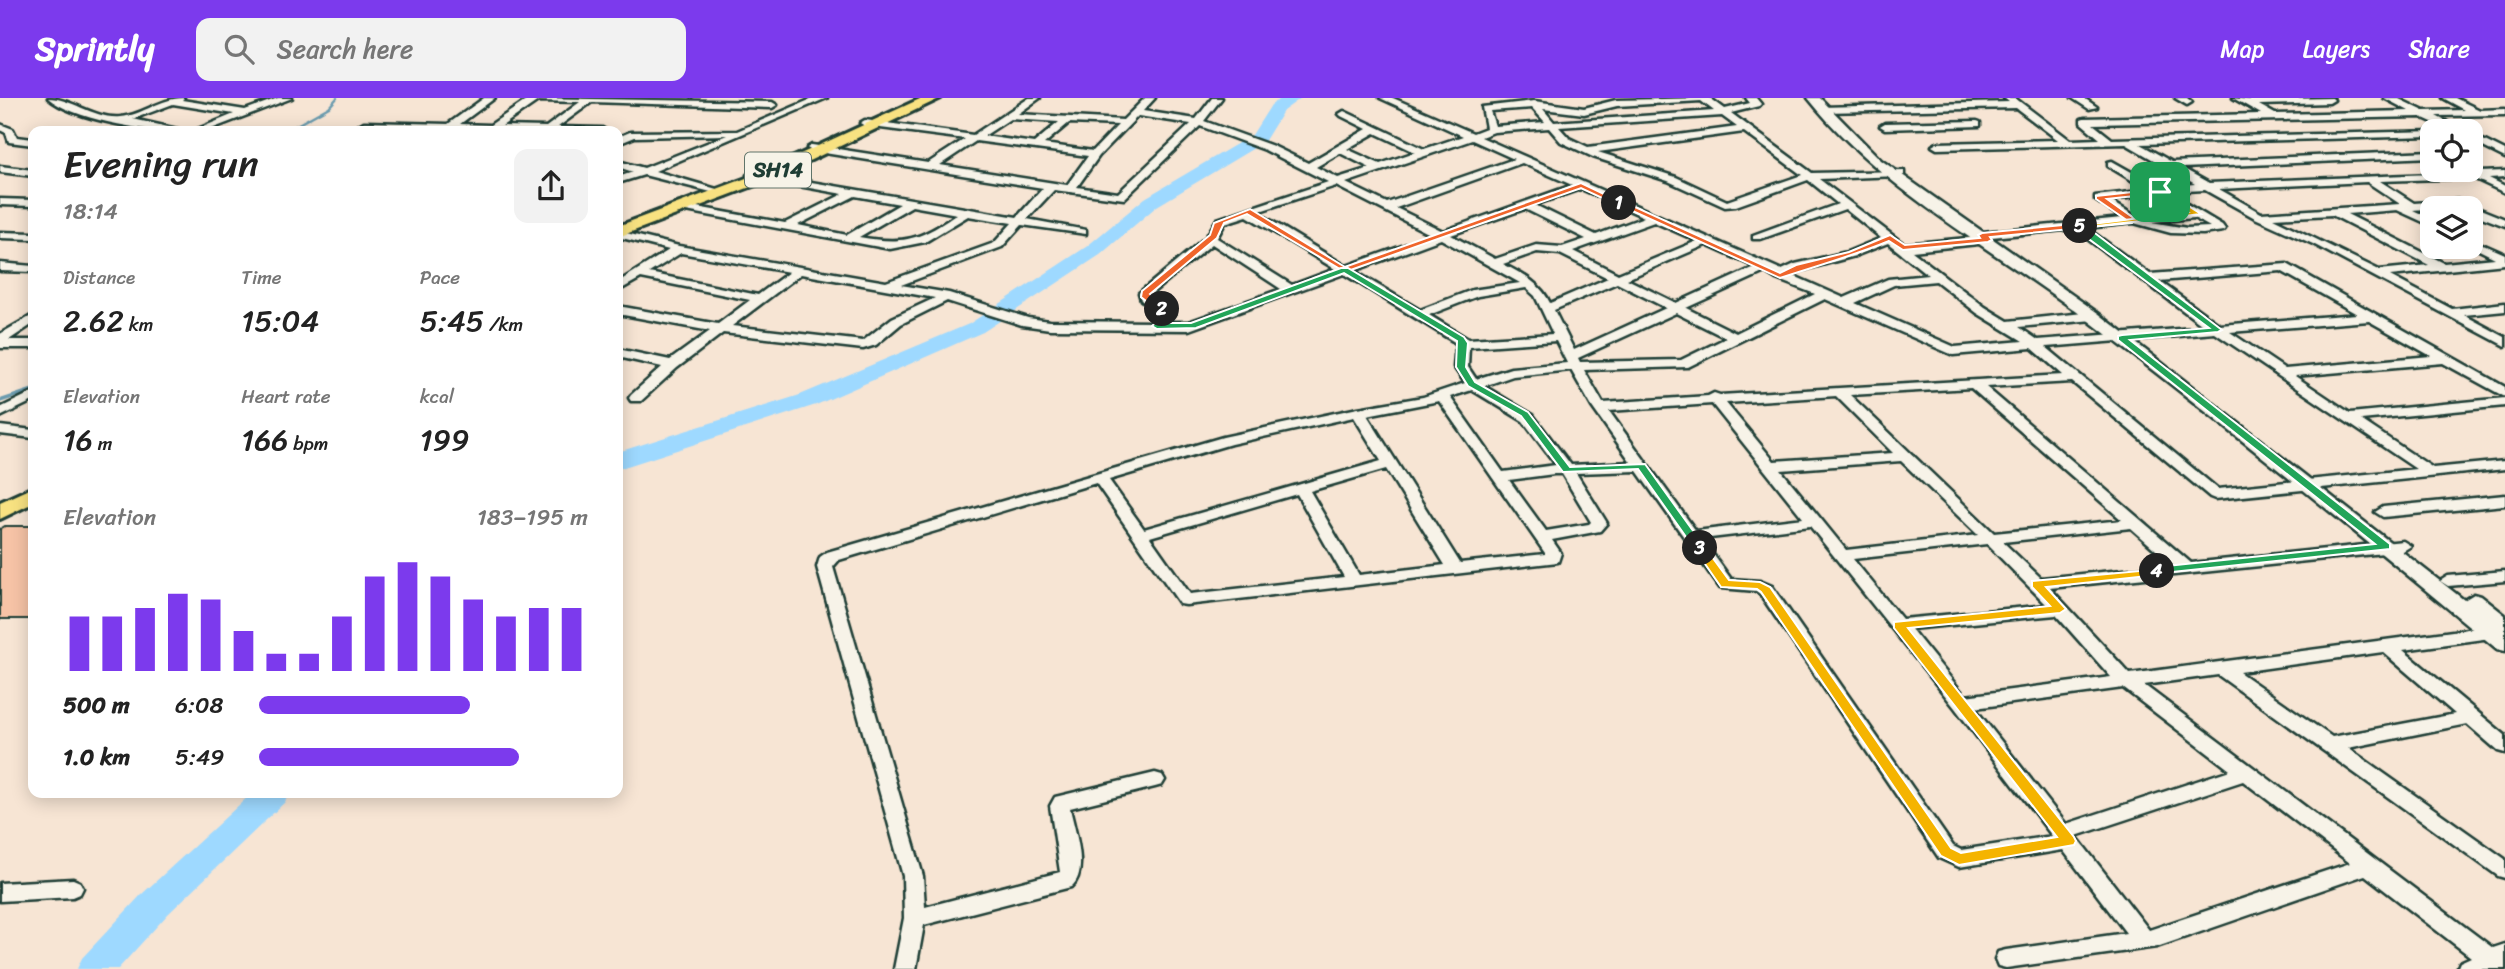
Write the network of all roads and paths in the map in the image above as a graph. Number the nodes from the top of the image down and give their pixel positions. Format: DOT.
graph roads {
  1 [pos="53,98"];
  2 [pos="287,98"];
  3 [pos="490,98"];
  4 [pos="536,98"];
  5 [pos="560,98"];
  6 [pos="822,98"];
  7 [pos="920,98"];
  8 [pos="934,98"];
  9 [pos="1035,98"];
  10 [pos="1150,98"];
  11 [pos="1217,98"];
  12 [pos="1385,98"];
  13 [pos="1704,98"];
  14 [pos="1751,98"];
  15 [pos="1893,98"];
  16 [pos="2077,98"];
  17 [pos="2389,98"];
  18 [pos="2448,98"];
  19 [pos="175,99"];
  20 [pos="591,99"];
  21 [pos="2327,99"];
  22 [pos="776,101"];
  23 [pos="1532,101"];
  24 [pos="2013,101"];
  25 [pos="2242,101"];
  26 [pos="1824,104"];
  27 [pos="1956,106"];
  28 [pos="1901,107"];
  29 [pos="2092,107"];
  30 [pos="1569,111"];
  31 [pos="2505,112"];
  32 [pos="247,113"];
  33 [pos="1137,113"];
  34 [pos="1721,113"];
  35 [pos="1343,114"];
  36 [pos="2484,114"];
  37 [pos="2426,115"];
  38 [pos="1009,116"];
  39 [pos="2362,116"];
  40 [pos="2273,117"];
  41 [pos="1069,118"];
  42 [pos="2434,119"];
  43 [pos="121,120"];
  44 [pos="1198,122"];
  45 [pos="1125,123"];
  46 [pos="2505,123"];
  47 [pos="871,124"];
  48 [pos="1581,124"];
  49 [pos="1977,124"];
  50 [pos="154,126"];
  51 [pos="212,126"];
  52 [pos="362,126"];
  53 [pos="384,126"];
  54 [pos="451,126"];
  55 [pos="495,126"];
  56 [pos="553,126"];
  57 [pos="1554,126"];
  58 [pos="1885,126"];
  59 [pos="0,127"];
  60 [pos="1374,129"];
  61 [pos="1492,129"];
  62 [pos="1743,129"];
  63 [pos="745,130"];
  64 [pos="623,133"];
  65 [pos="2420,133"];
  66 [pos="633,134"];
  67 [pos="1473,137"];
  68 [pos="2304,137"];
  69 [pos="976,138"];
  70 [pos="13,139"];
  71 [pos="623,139"];
  72 [pos="28,141"];
  73 [pos="2109,141"];
  74 [pos="2128,141"];
  75 [pos="2068,143"];
  76 [pos="2483,143"];
  77 [pos="0,144"];
  78 [pos="2001,145"];
  79 [pos="1036,146"];
  80 [pos="1937,146"];
  81 [pos="818,149"];
  82 [pos="1340,149"];
  83 [pos="1586,150"];
  84 [pos="2483,152"];
  85 [pos="1424,153"];
  86 [pos="2501,153"];
  87 [pos="1095,154"];
  88 [pos="2420,154"];
  89 [pos="2336,157"];
  90 [pos="1523,159"];
  91 [pos="2112,164"];
  92 [pos="2169,164"];
  93 [pos="623,165"];
  94 [pos="930,167"];
  95 [pos="1309,167"];
  96 [pos="1379,168"];
  97 [pos="0,169"];
  98 [pos="647,171"];
  99 [pos="28,172"];
  100 [pos="1895,173"];
  101 [pos="2505,174"];
  102 [pos="2483,175"];
  103 [pos="757,176"];
  104 [pos="1810,176"];
  105 [pos="2420,177"];
  106 [pos="623,178"];
  107 [pos="2370,179"];
  108 [pos="2483,179"];
  109 [pos="1337,181"];
  110 [pos="1581,185"];
  111 [pos="1051,186"];
  112 [pos="2207,186"];
  113 [pos="1070,189"];
  114 [pos="2505,190"];
  115 [pos="2159,191"];
  116 [pos="719,193"];
  117 [pos="853,193"];
  118 [pos="0,202"];
  119 [pos="13,203"];
  120 [pos="28,203"];
  121 [pos="909,203"];
  122 [pos="1525,205"];
  123 [pos="1846,205"];
  124 [pos="1387,207"];
  125 [pos="2413,207"];
  126 [pos="686,208"];
  127 [pos="2400,208"];
  128 [pos="0,209"];
  129 [pos="1247,211"];
  130 [pos="2334,211"];
  131 [pos="966,212"];
  132 [pos="2197,214"];
  133 [pos="2259,216"];
  134 [pos="2420,217"];
  135 [pos="1653,219"];
  136 [pos="2132,220"];
  137 [pos="1021,222"];
  138 [pos="2505,223"];
  139 [pos="623,224"];
  140 [pos="788,226"];
  141 [pos="2077,226"];
  142 [pos="623,231"];
  143 [pos="1082,232"];
  144 [pos="623,234"];
  145 [pos="0,235"];
  146 [pos="1442,235"];
  147 [pos="28,236"];
  148 [pos="1988,236"];
  149 [pos="1757,237"];
  150 [pos="1890,237"];
  151 [pos="849,238"];
  152 [pos="1211,239"];
  153 [pos="1596,239"];
  154 [pos="1704,242"];
  155 [pos="1903,248"];
  156 [pos="2483,248"];
  157 [pos="679,249"];
  158 [pos="1563,251"];
  159 [pos="2505,259"];
  160 [pos="1494,263"];
  161 [pos="0,267"];
  162 [pos="2442,267"];
  163 [pos="1763,268"];
  164 [pos="28,269"];
  165 [pos="800,269"];
  166 [pos="1345,270"];
  167 [pos="638,274"];
  168 [pos="2378,274"];
  169 [pos="1780,276"];
  170 [pos="1940,276"];
  171 [pos="1617,278"];
  172 [pos="2148,278"];
  173 [pos="623,284"];
  174 [pos="1529,284"];
  175 [pos="886,286"];
  176 [pos="1291,289"];
  177 [pos="1824,295"];
  178 [pos="945,296"];
  179 [pos="761,299"];
  180 [pos="1843,303"];
  181 [pos="2505,307"];
  182 [pos="1548,308"];
  183 [pos="1675,309"];
  184 [pos="623,311"];
  185 [pos="2450,313"];
  186 [pos="1419,314"];
  187 [pos="2093,316"];
  188 [pos="2369,317"];
  189 [pos="28,322"];
  190 [pos="2005,325"];
  191 [pos="1157,326"];
  192 [pos="722,329"];
  193 [pos="2218,330"];
  194 [pos="1561,337"];
  195 [pos="1736,338"];
  196 [pos="2127,338"];
  197 [pos="0,342"];
  198 [pos="2505,342"];
  199 [pos="1464,343"];
  200 [pos="28,344"];
  201 [pos="2036,345"];
  202 [pos="623,355"];
  203 [pos="2444,359"];
  204 [pos="1572,361"];
  205 [pos="672,365"];
  206 [pos="2281,373"];
  207 [pos="2075,378"];
  208 [pos="1472,384"];
  209 [pos="1974,384"];
  210 [pos="1839,391"];
  211 [pos="2505,393"];
  212 [pos="1442,396"];
  213 [pos="1714,397"];
  214 [pos="28,398"];
  215 [pos="636,398"];
  216 [pos="2505,402"];
  217 [pos="1599,407"];
  218 [pos="0,412"];
  219 [pos="1357,412"];
  220 [pos="2349,417"];
  221 [pos="0,430"];
  222 [pos="28,433"];
  223 [pos="1906,456"];
  224 [pos="1389,463"];
  225 [pos="1641,466"];
  226 [pos="1769,466"];
  227 [pos="2502,468"];
  228 [pos="1567,470"];
  229 [pos="2428,471"];
  230 [pos="1500,477"];
  231 [pos="1100,478"];
  232 [pos="2314,482"];
  233 [pos="1301,488"];
  234 [pos="28,497"];
  235 [pos="2505,500"];
  236 [pos="28,510"];
  237 [pos="0,512"];
  238 [pos="2383,512"];
  239 [pos="1814,521"];
  240 [pos="2134,523"];
  241 [pos="0,525"];
  242 [pos="1141,535"];
  243 [pos="1692,536"];
  244 [pos="1542,537"];
  245 [pos="1991,540"];
  246 [pos="2403,545"];
  247 [pos="2386,547"];
  248 [pos="1842,555"];
  249 [pos="2187,568"];
  250 [pos="1455,569"];
  251 [pos="2505,576"];
  252 [pos="1354,580"];
  253 [pos="2448,581"];
  254 [pos="2037,584"];
  255 [pos="2060,609"];
  256 [pos="1898,625"];
  257 [pos="2500,629"];
  258 [pos="2505,644"];
  259 [pos="2387,646"];
  260 [pos="2220,667"];
  261 [pos="2125,680"];
  262 [pos="1961,703"];
  263 [pos="2472,717"];
  264 [pos="2329,745"];
  265 [pos="2505,746"];
  266 [pos="2247,772"];
  267 [pos="1155,780"];
  268 [pos="2065,837"];
  269 [pos="2370,865"];
  270 [pos="2505,870"];
  271 [pos="73,888"];
  272 [pos="0,892"];
  273 [pos="915,918"];
  274 [pos="2144,940"];
  275 [pos="2500,961"];
  276 [pos="905,969"];
  277 [pos="2016,969"];
  278 [pos="2468,969"];
  1 -- 43 [label="street"];
  2 -- 32 [label="street"];
  3 -- 54 [label="street"];
  4 -- 5 [label="street"];
  4 -- 55 [label="street"];
  5 -- 20 [label="street"];
  6 -- 63 [label="street"];
  7 -- 47 [label="main road, SH14"];
  8 -- 47 [label="main road, SH14"];
  9 -- 38 [label="street"];
  10 -- 33 [label="street"];
  11 -- 44 [label="street"];
  12 -- 67 [label="street"];
  13 -- 30 [label="street"];
  13 -- 34 [label="street"];
  14 -- 34 [label="street"];
  15 -- 28 [label="street"];
  16 -- 29 [label="street"];
  17 -- 37 [label="street"];
  18 -- 36 [label="street"];
  19 -- 32 [label="street"];
  19 -- 43 [label="street"];
  20 -- 22 [label="street"];
  20 -- 56 [label="street"];
  21 -- 25 [label="street"];
  21 -- 39 [label="street"];
  22 -- 63 [label="street"];
  23 -- 30 [label="street"];
  23 -- 57 [label="street"];
  23 -- 61 [label="street"];
  24 -- 27 [label="street"];
  24 -- 75 [label="street"];
  25 -- 40 [label="street"];
  26 -- 28 [label="street"];
  26 -- 100 [label="street"];
  27 -- 28 [label="street"];
  27 -- 49 [label="street"];
  30 -- 48 [label="street"];
  31 -- 36 [label="street"];
  32 -- 51 [label="street"];
  33 -- 44 [label="street"];
  33 -- 45 [label="street"];
  34 -- 48 [label="street"];
  34 -- 62 [label="street"];
  35 -- 60 [label="street"];
  36 -- 37 [label="street"];
  36 -- 46 [label="street"];
  37 -- 39 [label="street"];
  37 -- 42 [label="street"];
  38 -- 41 [label="street"];
  38 -- 69 [label="street"];
  39 -- 40 [label="street"];
  40 -- 68 [label="street"];
  40 -- 73 [label="street"];
  41 -- 45 [label="street"];
  41 -- 79 [label="street"];
  43 -- 50 [label="street"];
  44 -- 95 [label="street"];
  44 -- 113 [label="street"];
  45 -- 87 [label="street"];
  47 -- 69 [label="street"];
  47 -- 81 [label="main road, SH14"];
  48 -- 57 [label="street"];
  49 -- 58 [label="street"];
  49 -- 78 [label="street"];
  52 -- 53 [label="street"];
  57 -- 61 [label="street"];
  57 -- 83 [label="street"];
  59 -- 70 [label="street"];
  60 -- 82 [label="street"];
  60 -- 85 [label="street"];
  61 -- 67 [label="street"];
  62 -- 83 [label="street"];
  62 -- 104 [label="street"];
  63 -- 66 [label="street"];
  63 -- 98 [label="street"];
  64 -- 66 [label="street"];
  65 -- 68 [label="street"];
  66 -- 71 [label="street"];
  67 -- 85 [label="street"];
  67 -- 90 [label="street"];
  68 -- 74 [label="street"];
  68 -- 89 [label="street"];
  69 -- 79 [label="street"];
  69 -- 94 [label="street"];
  70 -- 72 [label="street"];
  70 -- 77 [label="street"];
  73 -- 74 [label="street"];
  73 -- 75 [label="street"];
  74 -- 92 [label="street"];
  75 -- 78 [label="street"];
  76 -- 86 [label="street"];
  78 -- 80 [label="street"];
  79 -- 87 [label="street"];
  81 -- 94 [label="street"];
  81 -- 103 [label="main road, SH14"];
  82 -- 95 [label="street"];
  82 -- 96 [label="street"];
  83 -- 104 [label="street"];
  84 -- 86 [label="street"];
  85 -- 96 [label="street"];
  87 -- 113 [label="street"];
  88 -- 89 [label="street"];
  89 -- 92 [label="street"];
  89 -- 107 [label="street"];
  90 -- 110 [label="street"];
  90 -- 124 [label="street"];
  91 -- 115 [label="street"];
  92 -- 112 [label="street"];
  93 -- 98 [label="street"];
  94 -- 111 [label="street"];
  95 -- 109 [label="street"];
  96 -- 109 [label="street"];
  97 -- 99 [label="street"];
  98 -- 106 [label="street"];
  98 -- 116 [label="street"];
  100 -- 104 [label="street"];
  100 -- 148 [label="street"];
  101 -- 102 [label="street"];
  103 -- 116 [label="main road, SH14"];
  103 -- 117 [label="street"];
  104 -- 123 [label="street"];
  105 -- 107 [label="street"];
  107 -- 112 [label="street"];
  107 -- 125 [label="street"];
  108 -- 114 [label="street"];
  109 -- 124 [label="street"];
  109 -- 129 [label="street"];
  110 -- 122 [label="street"];
  110 -- 135 [label="street"];
  111 -- 113 [label="street"];
  111 -- 137 [label="street"];
  112 -- 115 [label="street"];
  112 -- 133 [label="street"];
  115 -- 132 [label="street"];
  115 -- 136 [label="street"];
  116 -- 126 [label="main road, SH14"];
  116 -- 139 [label="main road, SH14"];
  117 -- 121 [label="street"];
  117 -- 140 [label="street"];
  118 -- 119 [label="street"];
  119 -- 120 [label="street"];
  119 -- 128 [label="street"];
  121 -- 131 [label="street"];
  121 -- 151 [label="street"];
  122 -- 146 [label="street"];
  122 -- 153 [label="street"];
  123 -- 149 [label="street"];
  123 -- 150 [label="street"];
  124 -- 146 [label="street"];
  125 -- 127 [label="street"];
  125 -- 138 [label="street"];
  126 -- 140 [label="street"];
  126 -- 142 [label="main road, SH14"];
  127 -- 130 [label="street"];
  127 -- 134 [label="street"];
  129 -- 152 [label="street"];
  129 -- 166 [label="street"];
  130 -- 133 [label="street"];
  130 -- 162 [label="street"];
  131 -- 137 [label="street"];
  131 -- 151 [label="street"];
  132 -- 136 [label="street"];
  132 -- 136 [label="street"];
  133 -- 168 [label="street"];
  135 -- 153 [label="street"];
  135 -- 154 [label="street"];
  136 -- 141 [label="street"];
  137 -- 143 [label="street"];
  137 -- 175 [label="street"];
  140 -- 151 [label="street"];
  141 -- 148 [label="street"];
  141 -- 172 [label="street"];
  144 -- 157 [label="street"];
  145 -- 147 [label="street"];
  146 -- 160 [label="street"];
  146 -- 166 [label="street"];
  148 -- 155 [label="street"];
  148 -- 187 [label="street"];
  148 -- 196 [label="street"];
  150 -- 155 [label="street"];
  150 -- 169 [label="street"];
  152 -- 176 [label="street"];
  152 -- 191 [label="street"];
  153 -- 158 [label="street"];
  154 -- 163 [label="street"];
  154 -- 171 [label="street"];
  155 -- 170 [label="street"];
  156 -- 159 [label="street"];
  157 -- 165 [label="street"];
  157 -- 167 [label="street"];
  158 -- 160 [label="street"];
  158 -- 171 [label="street"];
  159 -- 162 [label="street"];
  160 -- 174 [label="street"];
  161 -- 164 [label="street"];
  162 -- 168 [label="street"];
  163 -- 169 [label="street"];
  163 -- 183 [label="street"];
  165 -- 175 [label="street"];
  165 -- 179 [label="street"];
  166 -- 176 [label="street"];
  166 -- 186 [label="street"];
  167 -- 173 [label="street"];
  167 -- 179 [label="street"];
  168 -- 185 [label="street"];
  169 -- 177 [label="street"];
  170 -- 180 [label="street"];
  170 -- 190 [label="street"];
  171 -- 182 [label="street"];
  171 -- 183 [label="street"];
  172 -- 188 [label="street"];
  172 -- 193 [label="street"];
  174 -- 182 [label="street"];
  174 -- 186 [label="street"];
  175 -- 178 [label="street"];
  176 -- 191 [label="street"];
  177 -- 180 [label="street"];
  177 -- 195 [label="street"];
  178 -- 191 [label="street"];
  178 -- 192 [label="street"];
  179 -- 192 [label="street"];
  180 -- 201 [label="street"];
  181 -- 185 [label="street"];
  182 -- 194 [label="street"];
  183 -- 195 [label="street"];
  183 -- 204 [label="street"];
  184 -- 192 [label="street"];
  185 -- 198 [label="street"];
  186 -- 199 [label="street"];
  187 -- 190 [label="street"];
  187 -- 196 [label="street"];
  188 -- 193 [label="street"];
  188 -- 203 [label="street"];
  189 -- 197 [label="street"];
  190 -- 201 [label="street"];
  192 -- 205 [label="street"];
  193 -- 196 [label="street"];
  193 -- 206 [label="street"];
  194 -- 199 [label="street"];
  194 -- 204 [label="street"];
  195 -- 204 [label="street"];
  196 -- 201 [label="street"];
  196 -- 232 [label="street"];
  197 -- 200 [label="street"];
  199 -- 208 [label="street"];
  201 -- 207 [label="street"];
  202 -- 205 [label="street"];
  203 -- 206 [label="street"];
  203 -- 211 [label="street"];
  204 -- 208 [label="street"];
  204 -- 217 [label="street"];
  205 -- 215 [label="street"];
  206 -- 220 [label="street"];
  207 -- 209 [label="street"];
  207 -- 232 [label="street"];
  208 -- 212 [label="street"];
  208 -- 228 [label="street"];
  209 -- 210 [label="street"];
  209 -- 240 [label="street"];
  210 -- 213 [label="street"];
  210 -- 223 [label="street"];
  212 -- 219 [label="street"];
  212 -- 230 [label="street"];
  213 -- 217 [label="street"];
  213 -- 226 [label="street"];
  214 -- 218 [label="street"];
  216 -- 220 [label="street"];
  217 -- 225 [label="street"];
  219 -- 224 [label="street"];
  219 -- 231 [label="street"];
  220 -- 229 [label="street"];
  221 -- 222 [label="street"];
  223 -- 226 [label="street"];
  223 -- 245 [label="street"];
  224 -- 233 [label="street"];
  224 -- 250 [label="street"];
  225 -- 228 [label="street"];
  225 -- 243 [label="street"];
  226 -- 239 [label="street"];
  227 -- 229 [label="street"];
  228 -- 230 [label="street"];
  228 -- 244 [label="street"];
  229 -- 232 [label="street"];
  230 -- 244 [label="street"];
  231 -- 242 [label="street"];
  231 -- 273 [label="street"];
  232 -- 246 [label="street"];
  232 -- 247 [label="street"];
  233 -- 242 [label="street"];
  233 -- 252 [label="street"];
  234 -- 237 [label="main road"];
  235 -- 238 [label="street"];
  236 -- 241 [label="main road"];
  239 -- 243 [label="street"];
  239 -- 248 [label="street"];
  240 -- 245 [label="street"];
  240 -- 249 [label="street"];
  242 -- 252 [label="street"];
  243 -- 268 [label="street"];
  244 -- 250 [label="street"];
  245 -- 248 [label="street"];
  245 -- 254 [label="street"];
  246 -- 247 [label="street"];
  246 -- 253 [label="street"];
  247 -- 249 [label="street"];
  247 -- 257 [label="street"];
  248 -- 256 [label="street"];
  249 -- 254 [label="street"];
  250 -- 252 [label="street"];
  251 -- 253 [label="street"];
  253 -- 257 [label="street"];
  254 -- 255 [label="street"];
  255 -- 256 [label="street"];
  255 -- 261 [label="street"];
  256 -- 262 [label="street"];
  257 -- 258 [label="street"];
  257 -- 259 [label="street"];
  259 -- 260 [label="street"];
  259 -- 263 [label="street"];
  260 -- 261 [label="street"];
  260 -- 264 [label="street"];
  261 -- 262 [label="street"];
  261 -- 266 [label="street"];
  262 -- 268 [label="street"];
  263 -- 264 [label="street"];
  263 -- 265 [label="street"];
  264 -- 270 [label="street"];
  266 -- 268 [label="street"];
  266 -- 269 [label="street"];
  267 -- 273 [label="street"];
  268 -- 274 [label="street"];
  269 -- 274 [label="street"];
  269 -- 275 [label="street"];
  271 -- 272 [label="street"];
  273 -- 276 [label="street"];
  274 -- 277 [label="street"];
  275 -- 278 [label="street"];
}
